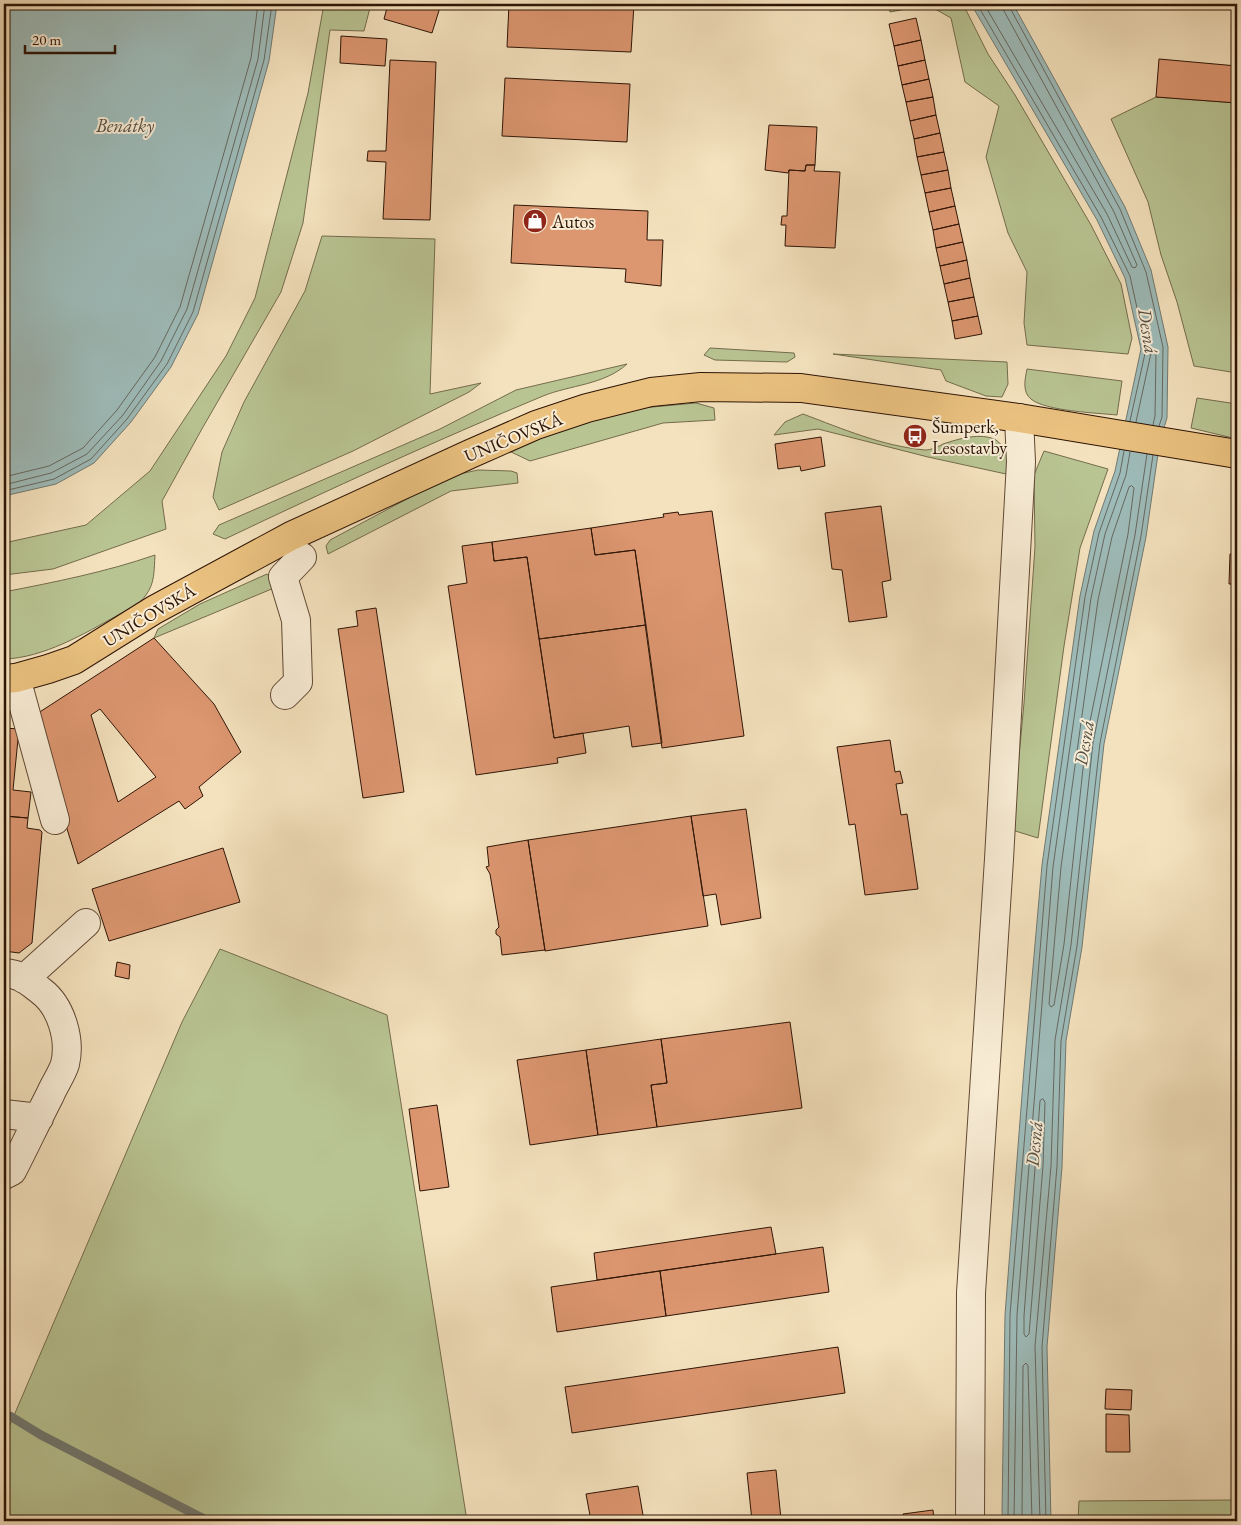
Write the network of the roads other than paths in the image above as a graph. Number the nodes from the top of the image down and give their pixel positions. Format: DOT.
graph roads {
  1 [pos="1019,418"];
  2 [pos="1237,454"];
  3 [pos="302,557"];
  4 [pos="10,678"];
  5 [pos="285,695"];
  6 [pos="55,820"];
  7 [pos="86,923"];
  8 [pos="14,976"];
  9 [pos="4,1114"];
  10 [pos="39,1118"];
  11 [pos="4,1175"];
  12 [pos="970,1521"];
  1 -- 2 [label="main road, UNIČOVSKÁ"];
  1 -- 4 [label="main road, UNIČOVSKÁ"];
  1 -- 12 [label="lane"];
  3 -- 5 [label="lane"];
  4 -- 6 [label="lane"];
  7 -- 8 [label="lane"];
  8 -- 10 [label="lane"];
  9 -- 10 [label="lane"];
  10 -- 11 [label="lane"];
}
